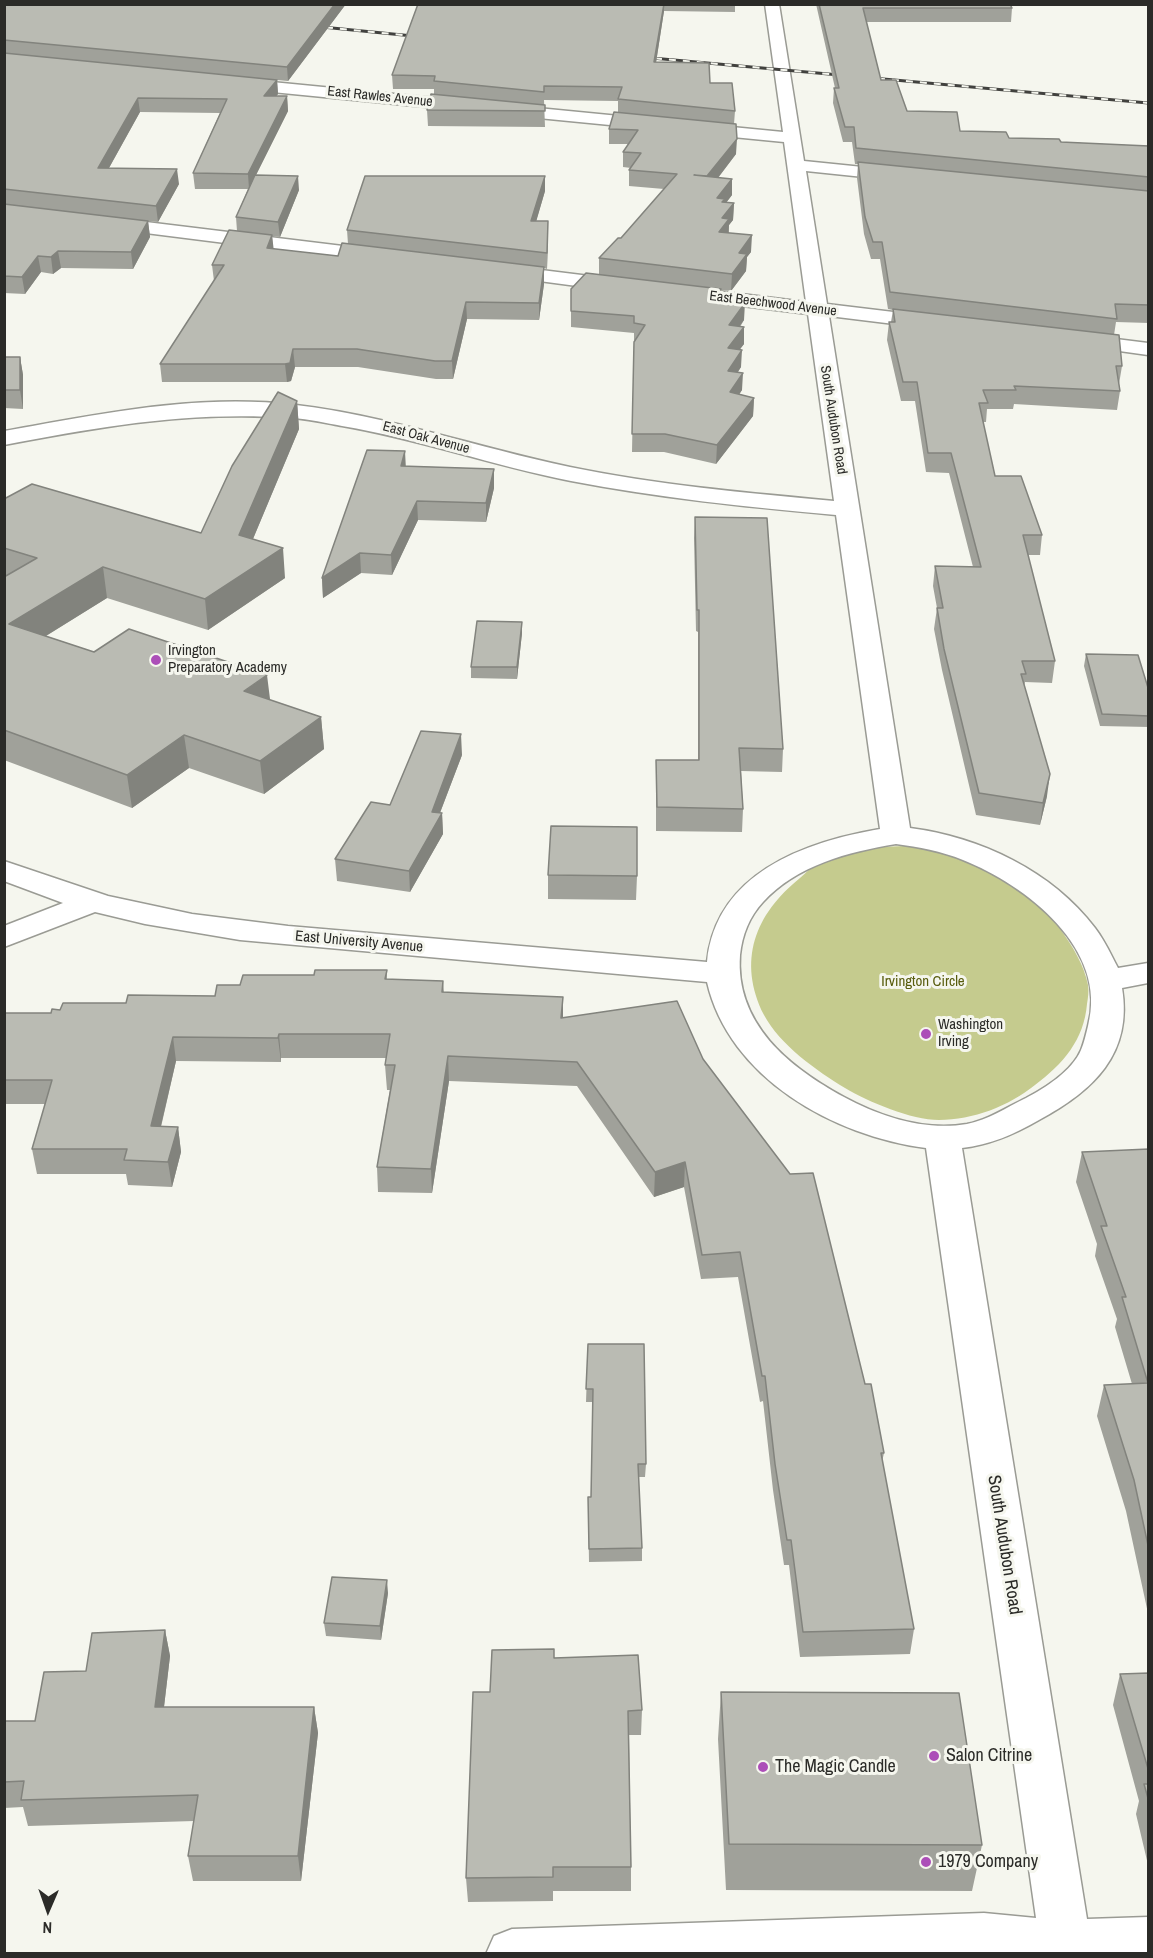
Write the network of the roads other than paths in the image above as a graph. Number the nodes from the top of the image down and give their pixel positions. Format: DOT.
graph roads {
  1 [pos="772,4"];
  2 [pos="218,81"];
  3 [pos="791,138"];
  4 [pos="795,165"];
  5 [pos="916,177"];
  6 [pos="88,221"];
  7 [pos="408,260"];
  8 [pos="479,268"];
  9 [pos="816,309"];
  10 [pos="952,325"];
  11 [pos="1056,338"];
  12 [pos="1149,349"];
  13 [pos="4,438"];
  14 [pos="846,509"];
  15 [pos="896,835"];
  16 [pos="4,870"];
  17 [pos="91,903"];
  18 [pos="4,937"];
  19 [pos="722,973"];
  20 [pos="1149,973"];
  21 [pos="1111,980"];
  22 [pos="942,1137"];
  23 [pos="1149,1942"];
  24 [pos="1066,1949"];
  25 [pos="512,1953"];
  1 -- 3 [label="street, South Audubon Road"];
  2 -- 3 [label="street, East Rawles Avenue"];
  3 -- 4 [label="street, South Audubon Road"];
  4 -- 5 [label="street"];
  4 -- 9 [label="street, South Audubon Road"];
  6 -- 7 [label="street"];
  8 -- 9 [label="street, East Beechwood Avenue"];
  9 -- 10 [label="street, East Beechwood Avenue"];
  9 -- 14 [label="street, South Audubon Road"];
  11 -- 12 [label="street"];
  13 -- 14 [label="street, East Oak Avenue"];
  14 -- 15 [label="street, South Audubon Road"];
  15 -- 19 [label="street"];
  15 -- 21 [label="street"];
  16 -- 17 [label="street, East University Avenue"];
  17 -- 18 [label="street"];
  17 -- 19 [label="street, East University Avenue"];
  19 -- 22 [label="street"];
  20 -- 21 [label="street"];
  21 -- 22 [label="street"];
  22 -- 24 [label="street, South Audubon Road"];
  23 -- 24 [label="street"];
  24 -- 25 [label="street"];
}
